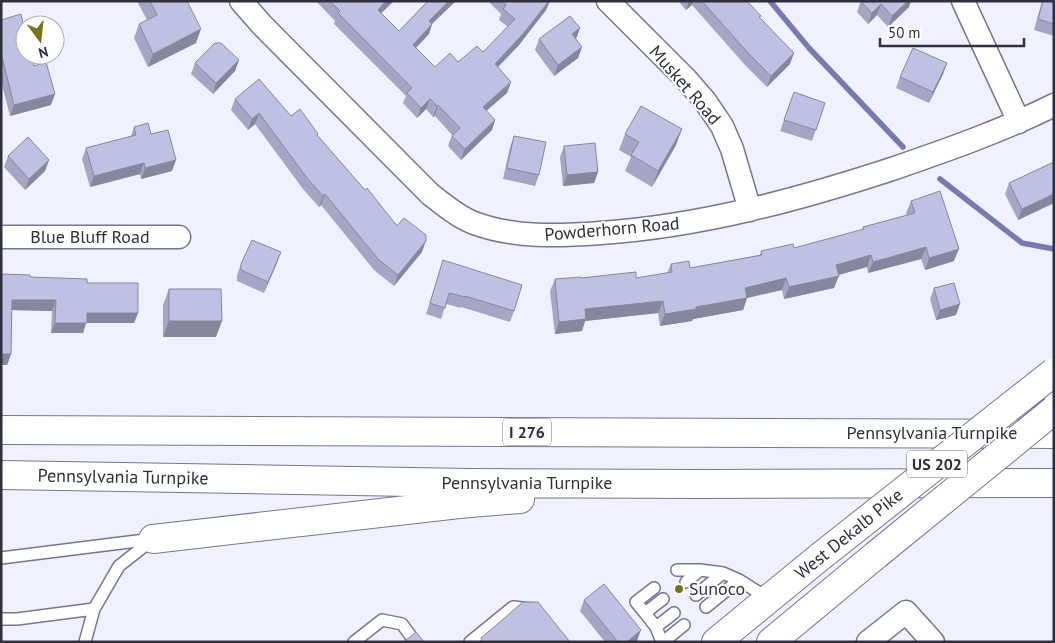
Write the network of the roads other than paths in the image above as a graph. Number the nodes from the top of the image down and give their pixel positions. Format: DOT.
graph roads {
  1 [pos="241,1"];
  2 [pos="608,1"];
  3 [pos="963,1"];
  4 [pos="1054,105"];
  5 [pos="1019,122"];
  6 [pos="750,210"];
  7 [pos="179,236"];
  8 [pos="1,237"];
  9 [pos="1054,372"];
  10 [pos="1054,410"];
  11 [pos="1,430"];
  12 [pos="1054,434"];
  13 [pos="1,475"];
  14 [pos="1054,483"];
  15 [pos="701,484"];
  16 [pos="153,539"];
  17 [pos="1,558"];
  18 [pos="677,570"];
  19 [pos="700,570"];
  20 [pos="723,573"];
  21 [pos="739,580"];
  22 [pos="686,582"];
  23 [pos="654,588"];
  24 [pos="696,595"];
  25 [pos="663,599"];
  26 [pos="769,599"];
  27 [pos="706,607"];
  28 [pos="94,609"];
  29 [pos="536,613"];
  30 [pos="645,613"];
  31 [pos="674,613"];
  32 [pos="1,619"];
  33 [pos="684,625"];
  34 [pos="656,627"];
  35 [pos="86,642"];
  36 [pos="354,642"];
  37 [pos="415,642"];
  38 [pos="470,642"];
  39 [pos="662,642"];
  40 [pos="716,642"];
  41 [pos="772,642"];
  42 [pos="868,642"];
  43 [pos="932,642"];
  1 -- 6 [label="street, Powderhorn Road"];
  2 -- 6 [label="street, Musket Road"];
  3 -- 5 [label="street"];
  4 -- 5 [label="street, Powderhorn Road"];
  5 -- 6 [label="street, Powderhorn Road"];
  7 -- 8 [label="street, Blue Bluff Road"];
  9 -- 26 [label="highway, West Dekalb Pike / US 202, bridge"];
  10 -- 41 [label="highway, West Dekalb Pike / US 202, bridge"];
  11 -- 12 [label="highway, Pennsylvania Turnpike / I 276"];
  13 -- 15 [label="highway, Pennsylvania Turnpike"];
  14 -- 15 [label="highway, Pennsylvania Turnpike"];
  15 -- 16 [label="highway"];
  16 -- 17 [label="lane"];
  16 -- 28 [label="lane"];
  18 -- 19 [label="lane"];
  19 -- 20 [label="lane"];
  19 -- 22 [label="lane"];
  20 -- 21 [label="lane"];
  20 -- 24 [label="lane"];
  21 -- 26 [label="lane"];
  21 -- 27 [label="lane"];
  23 -- 30 [label="lane"];
  25 -- 30 [label="lane"];
  26 -- 40 [label="highway, West Dekalb Pike / US 202"];
  28 -- 32 [label="lane"];
  28 -- 35 [label="lane"];
  29 -- 38 [label="lane"];
  30 -- 34 [label="lane"];
  31 -- 34 [label="lane"];
  33 -- 39 [label="lane"];
  34 -- 39 [label="lane"];
  36 -- 37 [label="lane"];
  42 -- 43 [label="street"];
}
